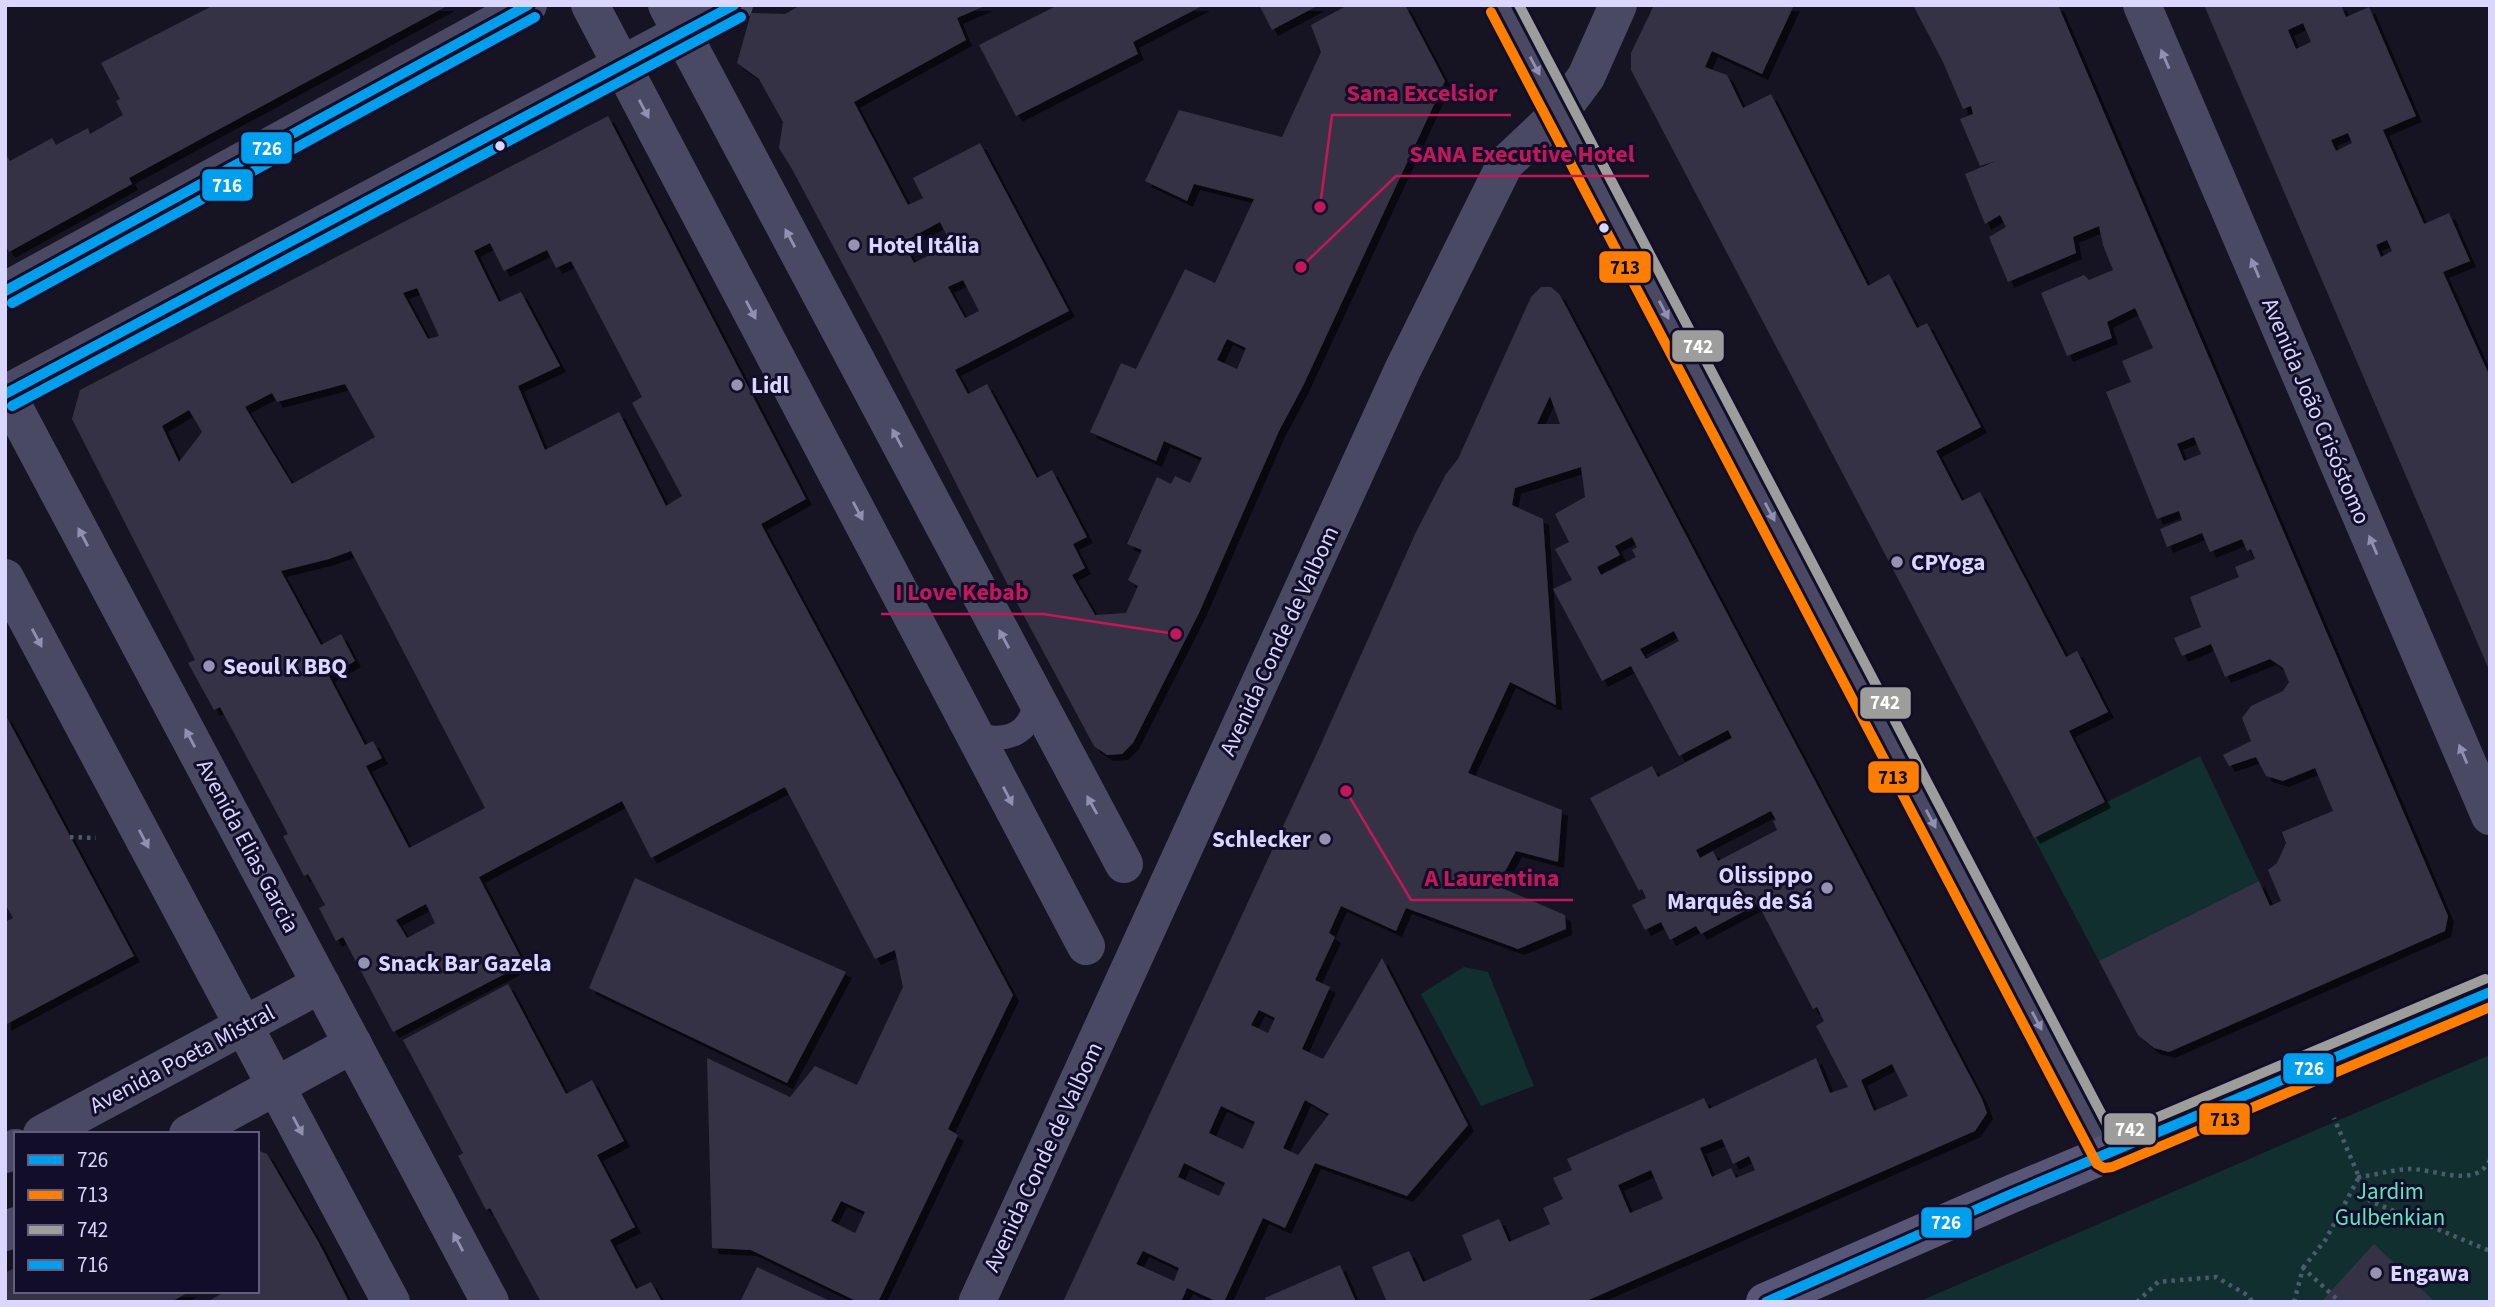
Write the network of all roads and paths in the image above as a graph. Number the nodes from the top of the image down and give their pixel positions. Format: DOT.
graph roads {
  1 [pos="528,5"];
  2 [pos="590,5"];
  3 [pos="734,5"];
  4 [pos="1503,5"];
  5 [pos="1618,5"];
  6 [pos="2142,5"];
  7 [pos="675,19"];
  8 [pos="622,65"];
  9 [pos="1560,112"];
  10 [pos="5,291"];
  11 [pos="6,393"];
  12 [pos="5,578"];
  13 [pos="1036,699"];
  14 [pos="976,735"];
  15 [pos="2490,816"];
  16 [pos="1124,864"];
  17 [pos="1086,946"];
  18 [pos="321,984"];
  19 [pos="2490,992"];
  20 [pos="243,1025"];
  21 [pos="353,1044"];
  22 [pos="276,1086"];
  23 [pos="2334,1118"];
  24 [pos="46,1132"];
  25 [pos="192,1132"];
  26 [pos="2107,1154"];
  27 [pos="2490,1160"];
  28 [pos="2359,1177"];
  29 [pos="2490,1251"];
  30 [pos="2303,1268"];
  31 [pos="391,1302"];
  32 [pos="491,1302"];
  33 [pos="977,1302"];
  34 [pos="1765,1302"];
  35 [pos="2137,1302"];
  36 [pos="2252,1302"];
  37 [pos="2294,1302"];
  38 [pos="2340,1302"];
  1 -- 10 [label="street"];
  2 -- 8 [label="street"];
  3 -- 7 [label="street"];
  4 -- 9 [label="street, one-way"];
  5 -- 9 [label="street, Avenida Conde de Valbom"];
  15 -- 6 [label="street, Avenida João Crisóstomo, one-way"];
  7 -- 8 [label="street"];
  13 -- 7 [label="street, one-way"];
  8 -- 11 [label="street"];
  8 -- 14 [label="street, one-way"];
  9 -- 26 [label="street, one-way"];
  9 -- 33 [label="street, Avenida Conde de Valbom"];
  18 -- 11 [label="street, Avenida Elias Garcia, one-way"];
  12 -- 20 [label="street, one-way"];
  13 -- 14 [label="lane"];
  16 -- 13 [label="street, one-way"];
  14 -- 17 [label="street, one-way"];
  18 -- 20 [label="street, Avenida Poeta Mistral"];
  18 -- 21 [label="street, Avenida Elias Garcia"];
  19 -- 26 [label="main road"];
  20 -- 22 [label="street"];
  20 -- 24 [label="street, Avenida Poeta Mistral"];
  21 -- 22 [label="street"];
  32 -- 21 [label="street, Avenida Elias Garcia, one-way"];
  22 -- 25 [label="street"];
  22 -- 31 [label="street, one-way"];
  23 -- 28 [label="path"];
  26 -- 34 [label="main road"];
  27 -- 28 [label="path"];
  28 -- 29 [label="path"];
  28 -- 30 [label="path"];
  30 -- 37 [label="path"];
  30 -- 38 [label="path"];
  35 -- 36 [label="path"];
}
